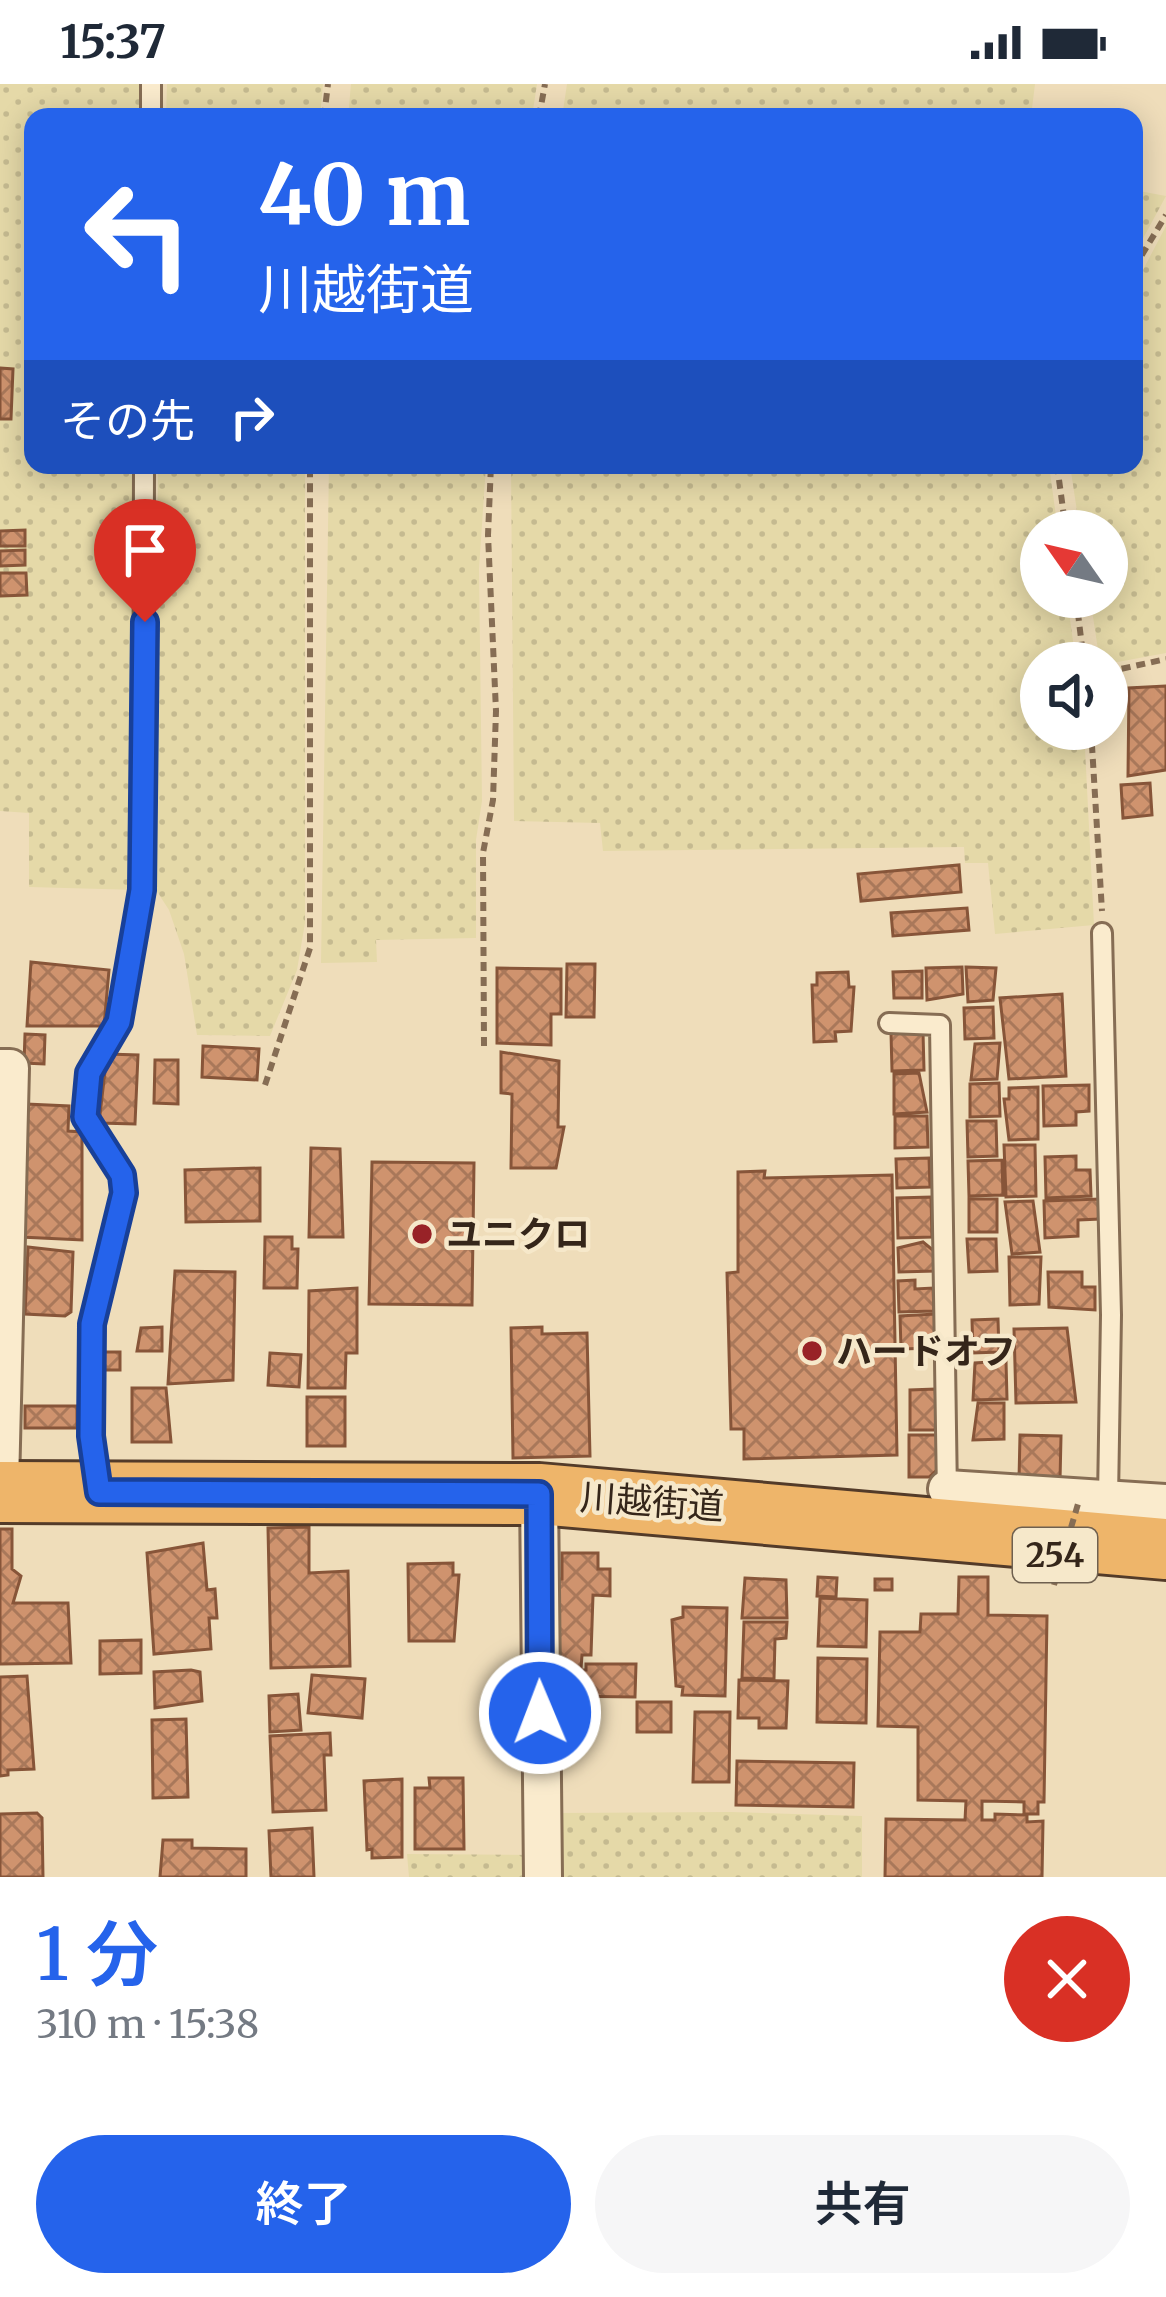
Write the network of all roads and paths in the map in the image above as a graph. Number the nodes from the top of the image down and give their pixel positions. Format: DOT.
graph roads {
  1 [pos="1166,215"];
  2 [pos="1143,253"];
  3 [pos="144,474"];
  4 [pos="310,474"];
  5 [pos="491,474"];
  6 [pos="1058,474"];
  7 [pos="1063,510"];
  8 [pos="1166,659"];
  9 [pos="1128,667"];
  10 [pos="1092,750"];
  11 [pos="1102,933"];
  12 [pos="889,1023"];
  13 [pos="484,1046"];
  14 [pos="0,1068"];
  15 [pos="265,1084"];
  16 [pos="0,1488"];
  17 [pos="99,1492"];
  18 [pos="539,1494"];
  19 [pos="1093,1501"];
  20 [pos="1166,1503"];
  21 [pos="945,1509"];
  22 [pos="1166,1549"];
  23 [pos="1166,1580"];
  24 [pos="1054,1585"];
  25 [pos="543,1877"];
  1 -- 2 [label="path"];
  3 -- 17 [label="lane"];
  4 -- 15 [label="path"];
  5 -- 13 [label="path"];
  6 -- 7 [label="path"];
  8 -- 9 [label="path"];
  10 -- 11 [label="path"];
  11 -- 19 [label="lane"];
  12 -- 21 [label="lane"];
  14 -- 16 [label="street"];
  16 -- 17 [label="highway, 川越街道 / 254"];
  17 -- 18 [label="highway, 川越街道 / 254"];
  18 -- 21 [label="highway, 川越街道 / 254"];
  18 -- 25 [label="street"];
  19 -- 20 [label="street"];
  19 -- 21 [label="street"];
  19 -- 24 [label="path, bridge"];
  21 -- 22 [label="highway, 川越街道 / 254"];
  21 -- 23 [label="highway, 川越街道 / 254"];
}
